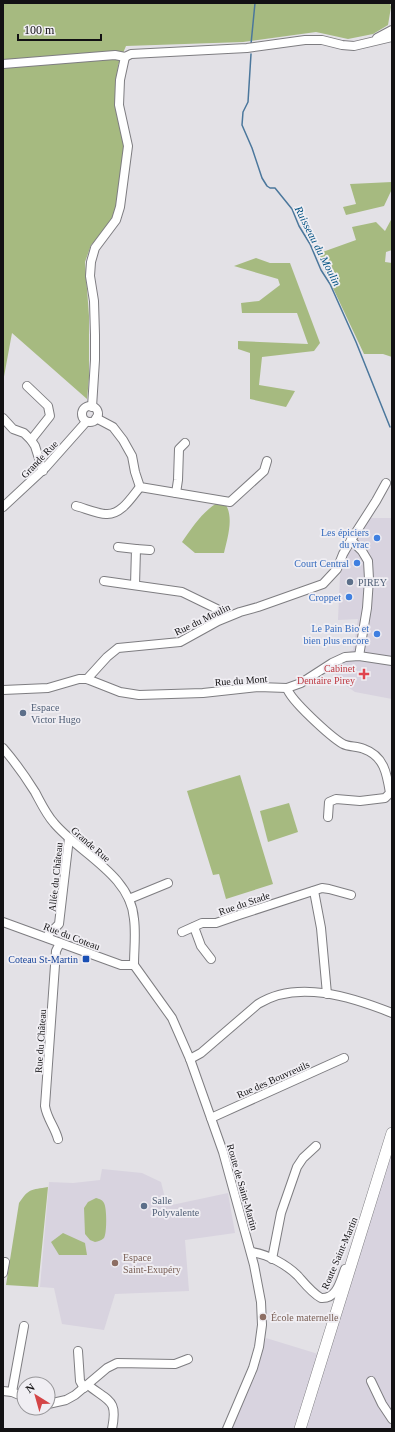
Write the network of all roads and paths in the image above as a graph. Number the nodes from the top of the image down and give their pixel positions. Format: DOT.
graph roads {
  1 [pos="392,30"];
  2 [pos="392,37"];
  3 [pos="365,44"];
  4 [pos="125,57"];
  5 [pos="3,64"];
  6 [pos="27,386"];
  7 [pos="92,407"];
  8 [pos="3,418"];
  9 [pos="96,418"];
  10 [pos="86,422"];
  11 [pos="31,440"];
  12 [pos="185,443"];
  13 [pos="267,461"];
  14 [pos="43,471"];
  15 [pos="386,483"];
  16 [pos="140,488"];
  17 [pos="176,492"];
  18 [pos="76,506"];
  19 [pos="3,507"];
  20 [pos="351,540"];
  21 [pos="118,547"];
  22 [pos="136,549"];
  23 [pos="150,550"];
  24 [pos="104,581"];
  25 [pos="135,585"];
  26 [pos="217,609"];
  27 [pos="359,656"];
  28 [pos="392,660"];
  29 [pos="87,679"];
  30 [pos="287,688"];
  31 [pos="3,690"];
  32 [pos="4,752"];
  33 [pos="328,817"];
  34 [pos="69,838"];
  35 [pos="168,884"];
  36 [pos="314,891"];
  37 [pos="351,895"];
  38 [pos="129,900"];
  39 [pos="3,922"];
  40 [pos="194,927"];
  41 [pos="182,932"];
  42 [pos="46,937"];
  43 [pos="60,943"];
  44 [pos="210,959"];
  45 [pos="134,965"];
  46 [pos="327,994"];
  47 [pos="392,1013"];
  48 [pos="344,1058"];
  49 [pos="190,1059"];
  50 [pos="211,1118"];
  51 [pos="392,1133"];
  52 [pos="58,1139"];
  53 [pos="316,1146"];
  54 [pos="366,1216"];
  55 [pos="251,1252"];
  56 [pos="272,1258"];
  57 [pos="5,1262"];
  58 [pos="3,1272"];
  59 [pos="24,1326"];
  60 [pos="78,1351"];
  61 [pos="188,1359"];
  62 [pos="371,1381"];
  63 [pos="86,1386"];
  64 [pos="3,1391"];
  65 [pos="12,1392"];
  66 [pos="16,1394"];
  67 [pos="56,1402"];
  68 [pos="392,1420"];
  69 [pos="112,1429"];
  70 [pos="227,1429"];
  71 [pos="300,1429"];
  1 -- 3 [label="street"];
  2 -- 3 [label="street"];
  3 -- 4 [label="street"];
  4 -- 5 [label="street"];
  4 -- 7 [label="street"];
  6 -- 11 [label="street"];
  7 -- 9 [label="street"];
  7 -- 10 [label="street"];
  8 -- 11 [label="street"];
  9 -- 10 [label="street"];
  9 -- 16 [label="street"];
  10 -- 14 [label="street, Grande Rue"];
  11 -- 14 [label="street"];
  12 -- 17 [label="street"];
  13 -- 17 [label="street"];
  14 -- 19 [label="street, Grande Rue"];
  15 -- 20 [label="street, Rue du Moulin"];
  16 -- 17 [label="street"];
  16 -- 18 [label="street"];
  20 -- 27 [label="street"];
  20 -- 29 [label="street, Rue du Moulin"];
  21 -- 22 [label="street"];
  22 -- 23 [label="street"];
  22 -- 25 [label="street"];
  24 -- 25 [label="street"];
  25 -- 26 [label="street"];
  27 -- 28 [label="street, Rue du Mont"];
  27 -- 30 [label="street, Rue du Mont"];
  29 -- 30 [label="street, Rue du Mont"];
  29 -- 31 [label="street"];
  30 -- 33 [label="street"];
  32 -- 34 [label="street, Grande Rue"];
  34 -- 38 [label="street, Grande Rue"];
  34 -- 42 [label="street, Allée du Château"];
  35 -- 38 [label="street"];
  36 -- 37 [label="street, Rue du Stade"];
  36 -- 40 [label="street, Rue du Stade"];
  36 -- 46 [label="street"];
  38 -- 45 [label="street, Grande Rue"];
  39 -- 42 [label="street, Rue du Coteau"];
  40 -- 41 [label="street, Rue du Stade"];
  40 -- 44 [label="street"];
  42 -- 43 [label="street, Rue du Coteau"];
  43 -- 45 [label="street, Rue du Coteau"];
  43 -- 52 [label="street, Rue du Château"];
  45 -- 49 [label="street, Route de Saint-Martin"];
  46 -- 47 [label="street"];
  46 -- 49 [label="street"];
  48 -- 50 [label="street, Rue des Bouvreuils"];
  49 -- 50 [label="street, Route de Saint-Martin"];
  50 -- 55 [label="street, Route de Saint-Martin"];
  51 -- 54 [label="main road"];
  53 -- 56 [label="street"];
  54 -- 56 [label="street, Route Saint-Martin"];
  54 -- 71 [label="main road"];
  55 -- 56 [label="street, Route Saint-Martin"];
  55 -- 70 [label="street, Route de Saint-Martin"];
  57 -- 58 [label="street"];
  59 -- 65 [label="street"];
  60 -- 63 [label="street"];
  61 -- 63 [label="street"];
  62 -- 68 [label="street"];
  63 -- 67 [label="street"];
  63 -- 69 [label="street"];
  64 -- 65 [label="street"];
  65 -- 66 [label="street"];
}
